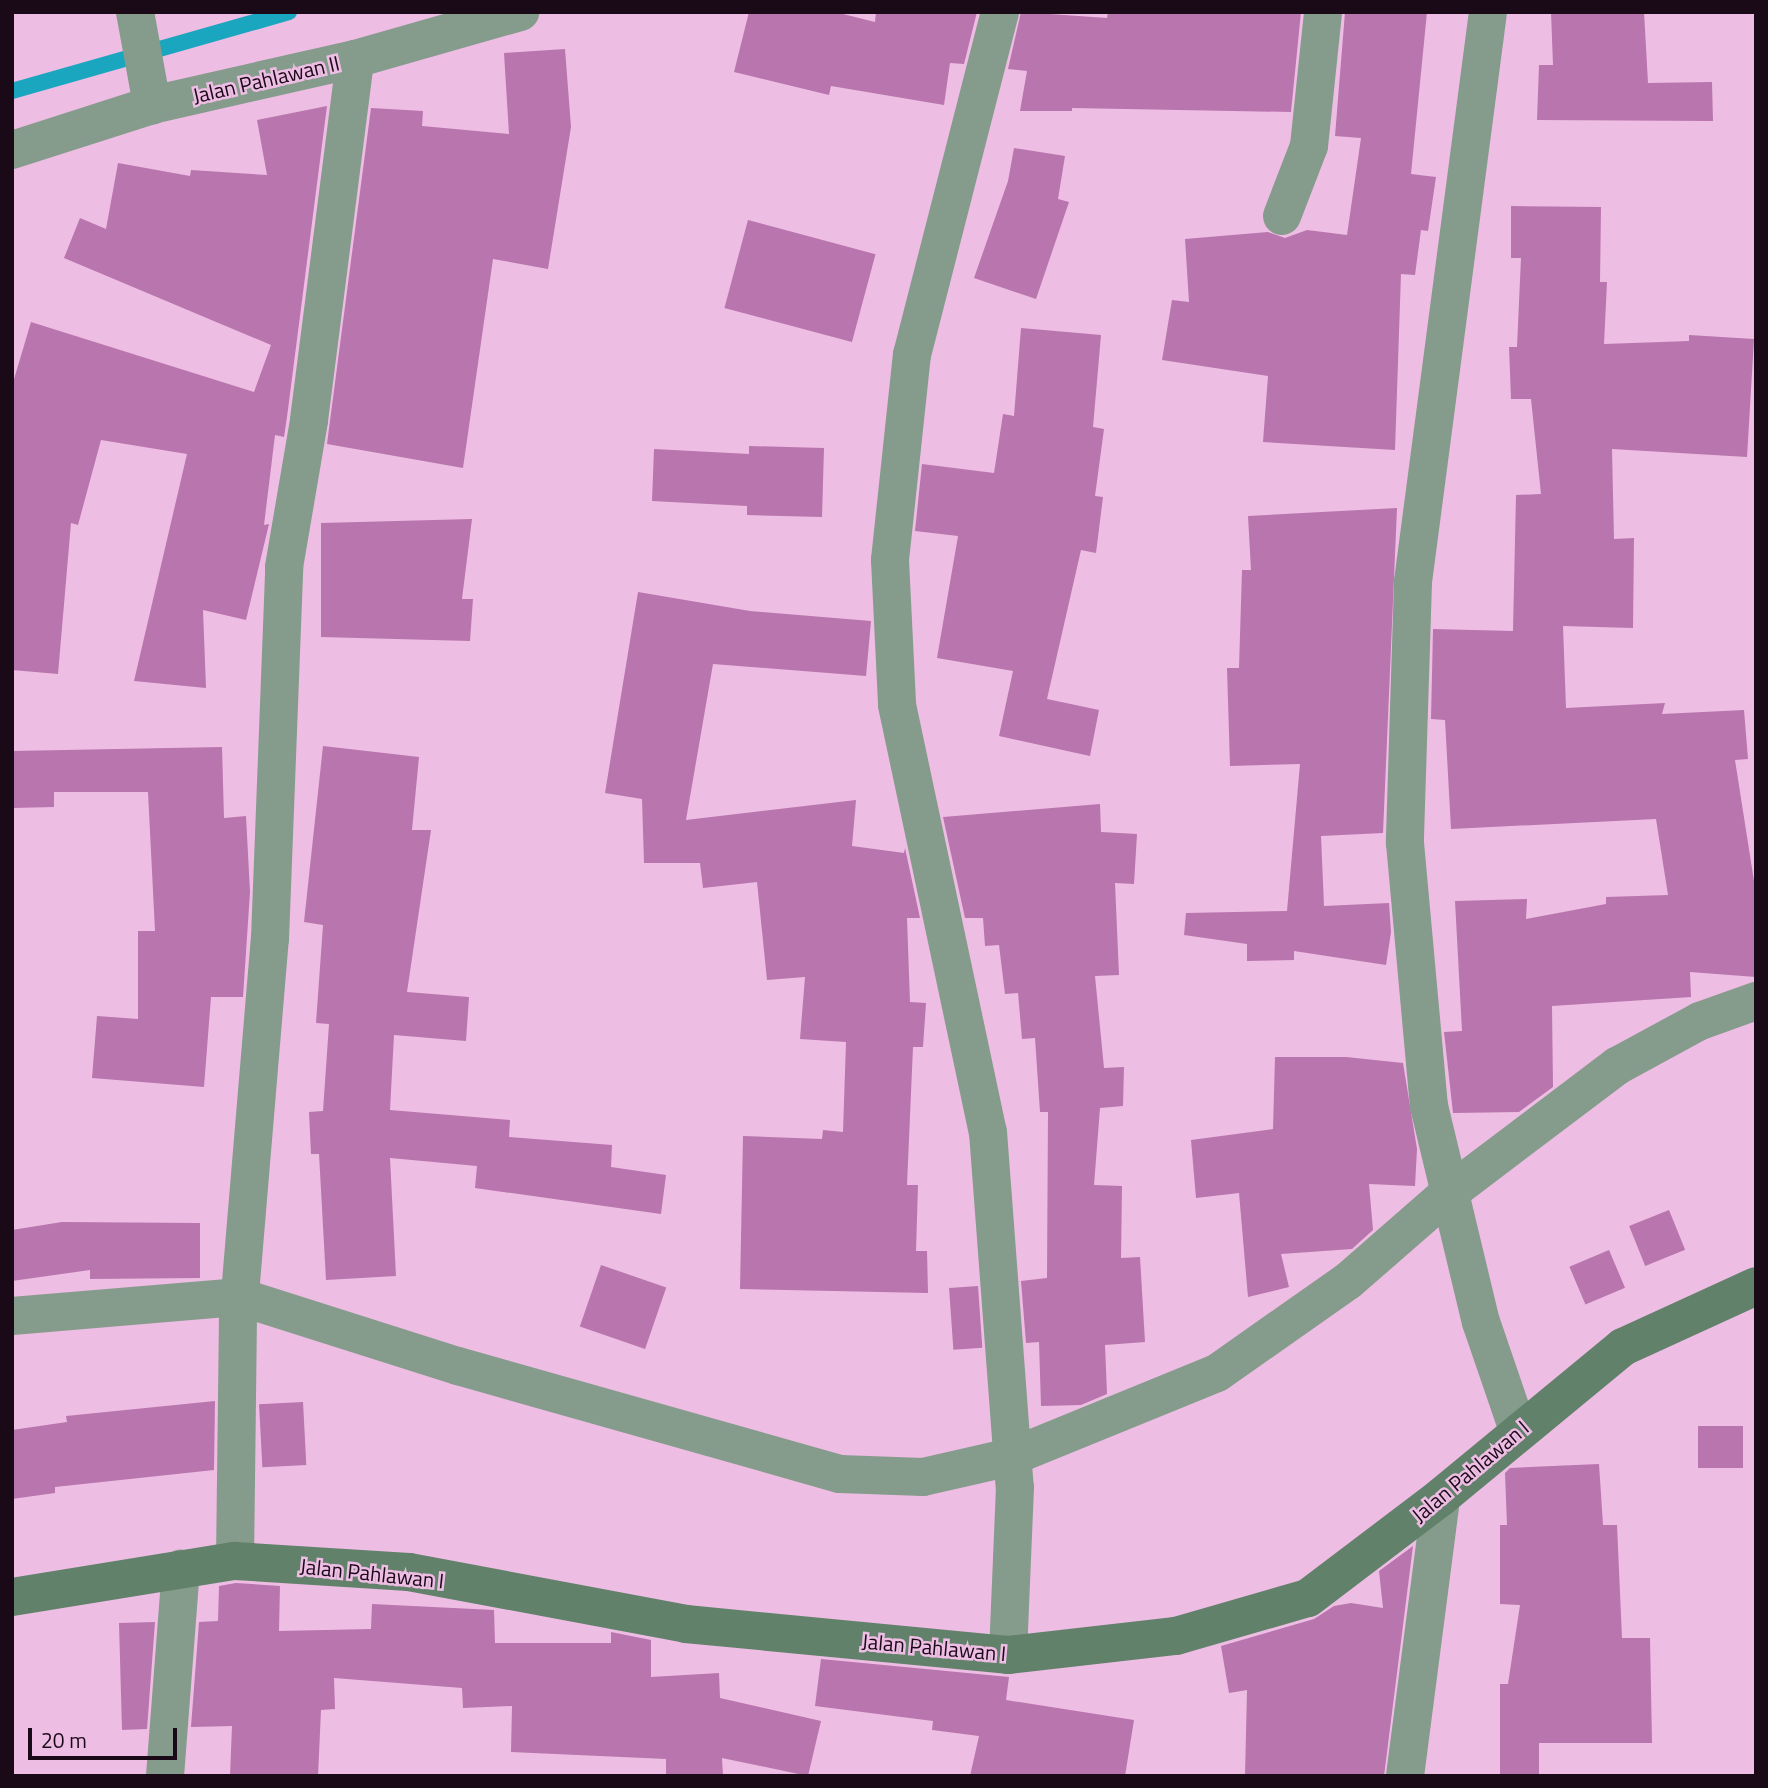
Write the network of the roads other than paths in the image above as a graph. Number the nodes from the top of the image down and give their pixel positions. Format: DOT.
graph roads {
  1 [pos="520,12"];
  2 [pos="1000,12"];
  3 [pos="1323,12"];
  4 [pos="1488,12"];
  5 [pos="136,20"];
  6 [pos="355,59"];
  7 [pos="150,97"];
  8 [pos="12,149"];
  9 [pos="1282,216"];
  10 [pos="1756,1001"];
  11 [pos="1452,1208"];
  12 [pos="1756,1286"];
  13 [pos="239,1308"];
  14 [pos="12,1316"];
  15 [pos="1518,1430"];
  16 [pos="1013,1472"];
  17 [pos="1441,1497"];
  18 [pos="235,1561"];
  19 [pos="181,1569"];
  20 [pos="12,1597"];
  21 [pos="1009,1655"];
  22 [pos="1414,1767"];
  23 [pos="165,1776"];
  1 -- 6 [label="street, Jalan Pahlawan II"];
  2 -- 16 [label="street"];
  3 -- 9 [label="street"];
  4 -- 11 [label="street"];
  5 -- 7 [label="street"];
  6 -- 7 [label="street, Jalan Pahlawan II"];
  6 -- 13 [label="street"];
  7 -- 8 [label="street, Jalan Pahlawan II"];
  10 -- 11 [label="street"];
  11 -- 15 [label="street"];
  11 -- 16 [label="street"];
  12 -- 15 [label="main road, Jalan Pahlawan I"];
  13 -- 14 [label="street"];
  13 -- 16 [label="street"];
  13 -- 18 [label="street"];
  15 -- 17 [label="main road, Jalan Pahlawan I"];
  16 -- 21 [label="street"];
  17 -- 21 [label="main road, Jalan Pahlawan I"];
  17 -- 22 [label="street"];
  18 -- 19 [label="main road, Jalan Pahlawan I"];
  18 -- 21 [label="main road, Jalan Pahlawan I"];
  19 -- 20 [label="main road, Jalan Pahlawan I"];
  19 -- 23 [label="street"];
}
